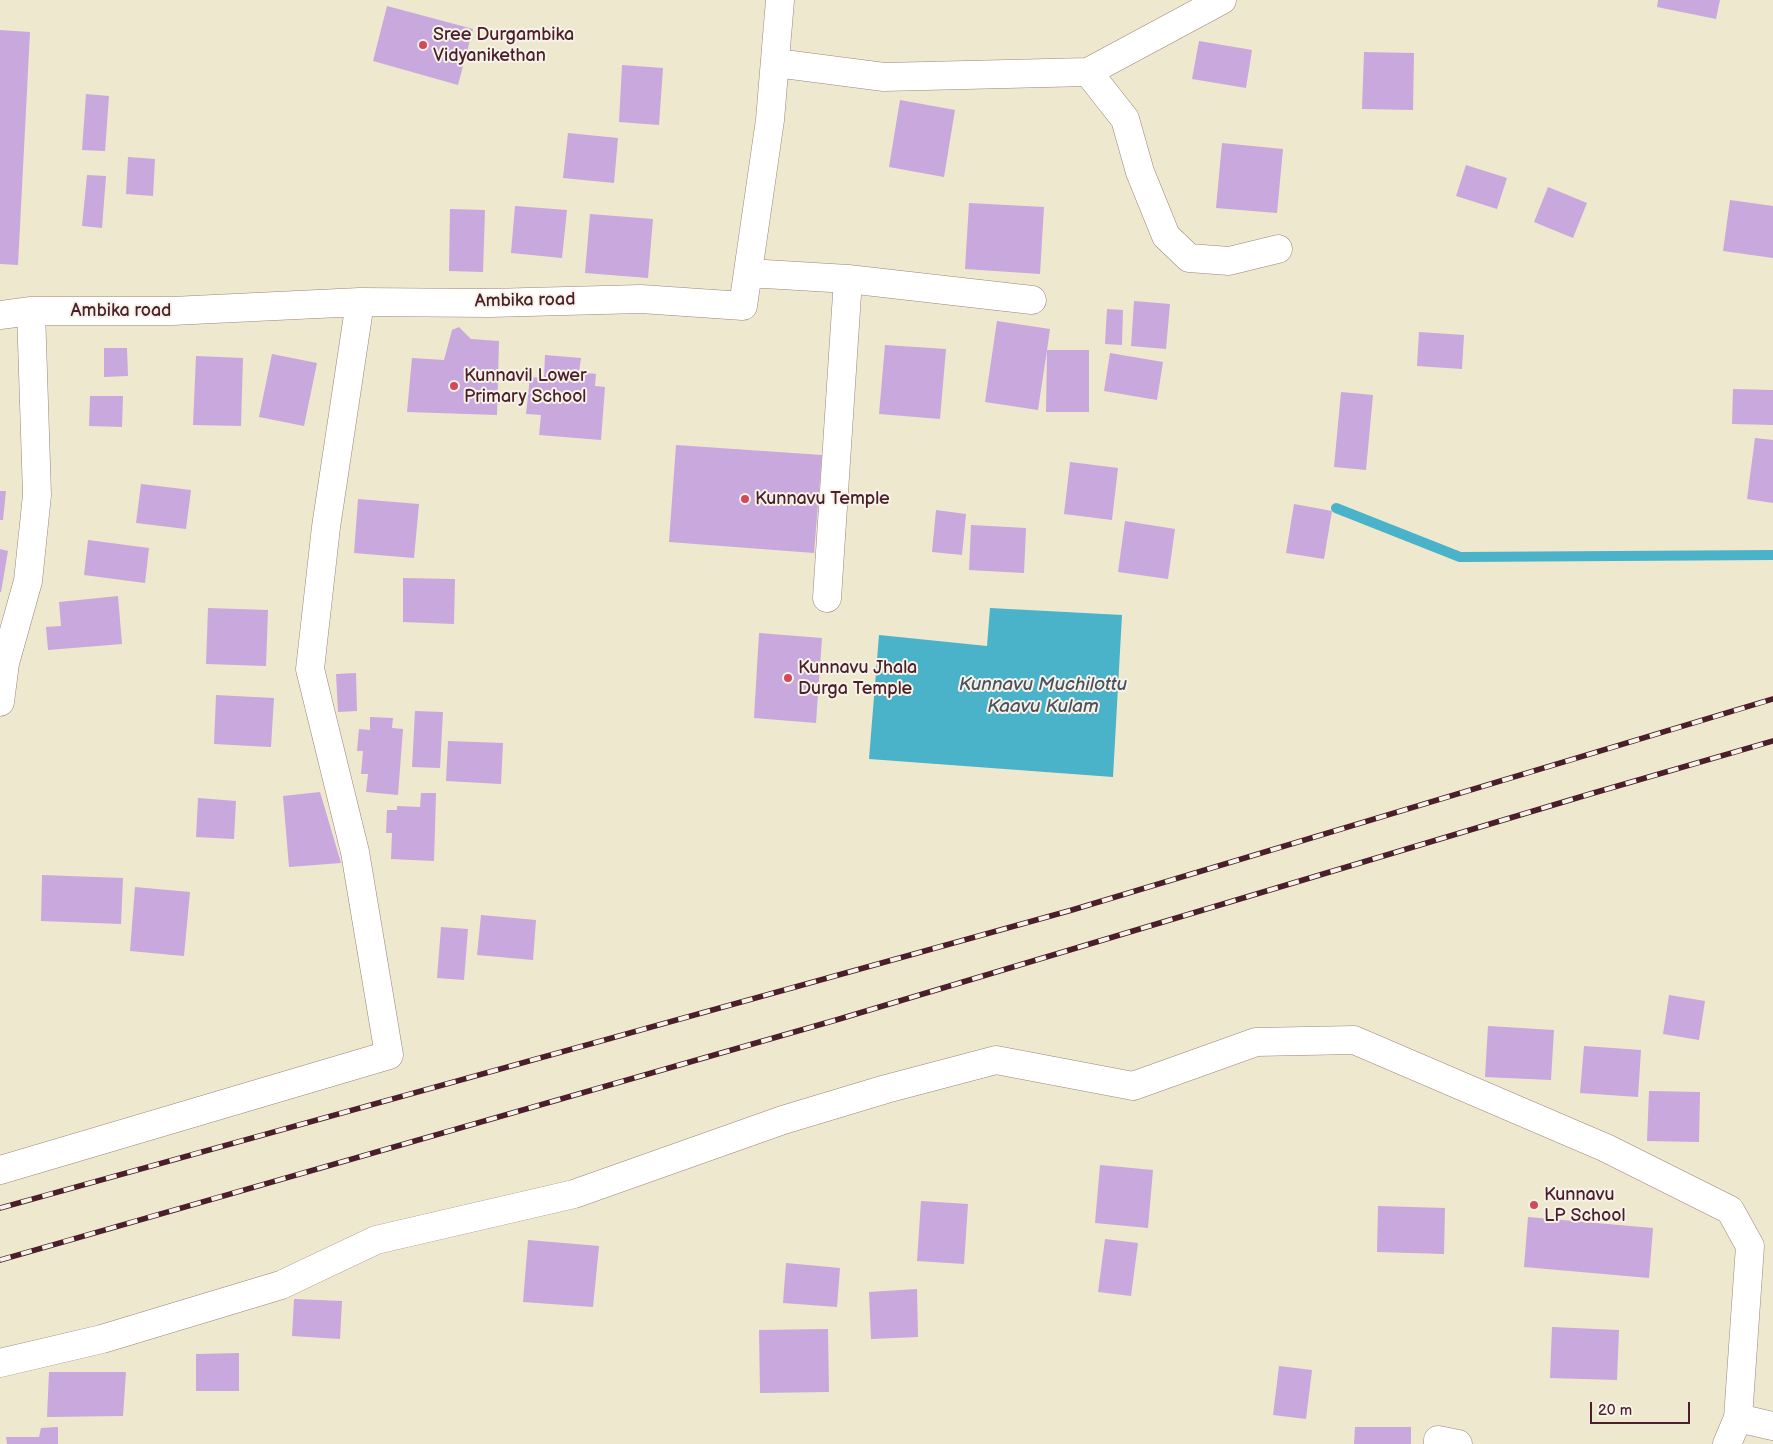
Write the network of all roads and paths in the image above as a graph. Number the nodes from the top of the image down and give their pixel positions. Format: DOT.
graph roads {
  1 [pos="780,0"];
  2 [pos="1222,0"];
  3 [pos="776,63"];
  4 [pos="1088,72"];
  5 [pos="1278,249"];
  6 [pos="748,273"];
  7 [pos="848,279"];
  8 [pos="1032,300"];
  9 [pos="360,302"];
  10 [pos="31,311"];
  11 [pos="0,315"];
  12 [pos="827,598"];
  13 [pos="0,702"];
  14 [pos="0,1170"];
  15 [pos="0,1363"];
  16 [pos="1738,1418"];
  17 [pos="1773,1426"];
  18 [pos="1438,1444"];
  19 [pos="1458,1444"];
  20 [pos="1728,1444"];
  1 -- 3 [label="street, Ambika road"];
  2 -- 4 [label="street"];
  3 -- 4 [label="street"];
  3 -- 6 [label="street, Ambika road"];
  4 -- 5 [label="street"];
  6 -- 7 [label="street"];
  6 -- 9 [label="street, Ambika road"];
  7 -- 8 [label="street"];
  7 -- 12 [label="street"];
  9 -- 10 [label="street, Ambika road"];
  9 -- 14 [label="street"];
  10 -- 11 [label="street, Ambika road"];
  10 -- 13 [label="street"];
  15 -- 16 [label="street"];
  16 -- 17 [label="street"];
  16 -- 20 [label="street"];
  18 -- 19 [label="street"];
}
